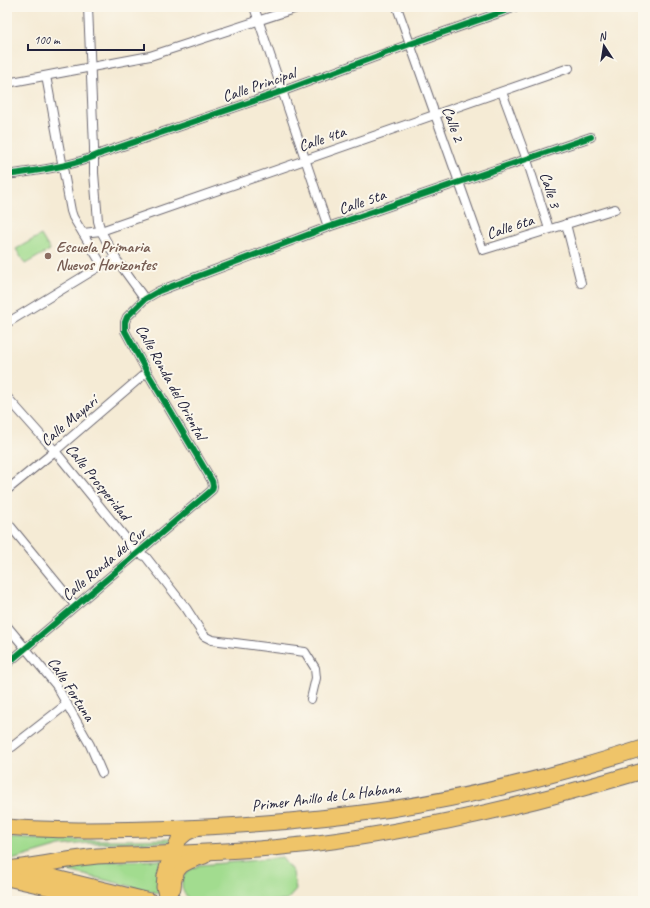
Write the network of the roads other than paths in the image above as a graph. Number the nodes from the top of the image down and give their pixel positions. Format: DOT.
graph roads {
  1 [pos="88,7"];
  2 [pos="254,7"];
  3 [pos="300,7"];
  4 [pos="397,7"];
  5 [pos="516,7"];
  6 [pos="259,20"];
  7 [pos="410,44"];
  8 [pos="91,67"];
  9 [pos="569,68"];
  10 [pos="46,76"];
  11 [pos="7,83"];
  12 [pos="283,91"];
  13 [pos="502,92"];
  14 [pos="435,115"];
  15 [pos="591,137"];
  16 [pos="93,157"];
  17 [pos="306,159"];
  18 [pos="527,160"];
  19 [pos="62,166"];
  20 [pos="7,175"];
  21 [pos="459,183"];
  22 [pos="615,209"];
  23 [pos="566,224"];
  24 [pos="328,227"];
  25 [pos="549,229"];
  26 [pos="100,231"];
  27 [pos="83,233"];
  28 [pos="483,250"];
  29 [pos="116,259"];
  30 [pos="102,265"];
  31 [pos="580,283"];
  32 [pos="145,299"];
  33 [pos="7,323"];
  34 [pos="147,372"];
  35 [pos="7,397"];
  36 [pos="55,451"];
  37 [pos="212,481"];
  38 [pos="7,490"];
  39 [pos="7,522"];
  40 [pos="137,552"];
  41 [pos="75,605"];
  42 [pos="7,626"];
  43 [pos="26,649"];
  44 [pos="7,664"];
  45 [pos="311,700"];
  46 [pos="67,704"];
  47 [pos="12,746"];
  48 [pos="643,748"];
  49 [pos="643,771"];
  50 [pos="102,774"];
  51 [pos="7,827"];
  52 [pos="198,828"];
  53 [pos="218,852"];
  54 [pos="174,853"];
  55 [pos="9,870"];
  56 [pos="171,896"];
  57 [pos="109,901"];
  58 [pos="150,901"];
  59 [pos="181,901"];
  1 -- 8 [label="street"];
  2 -- 6 [label="street"];
  3 -- 6 [label="street"];
  4 -- 7 [label="street, Calle 2"];
  5 -- 7 [label="street, Calle Principal"];
  6 -- 8 [label="street"];
  6 -- 12 [label="street"];
  7 -- 12 [label="street, Calle Principal"];
  7 -- 14 [label="street, Calle 2"];
  8 -- 10 [label="street"];
  8 -- 16 [label="street"];
  9 -- 13 [label="street, Calle 4ta"];
  10 -- 11 [label="street"];
  10 -- 19 [label="street"];
  12 -- 16 [label="street, Calle Principal"];
  12 -- 17 [label="street"];
  13 -- 14 [label="street, Calle 4ta"];
  13 -- 18 [label="street, Calle 3"];
  14 -- 17 [label="street, Calle 4ta"];
  14 -- 21 [label="street, Calle 2"];
  15 -- 18 [label="street, Calle 5ta"];
  16 -- 19 [label="street, Calle Principal"];
  16 -- 26 [label="street"];
  17 -- 24 [label="street"];
  17 -- 26 [label="street, Calle 4ta"];
  18 -- 21 [label="street, Calle 5ta"];
  18 -- 25 [label="street, Calle 3"];
  19 -- 20 [label="street, Calle Principal"];
  19 -- 27 [label="street"];
  21 -- 24 [label="street, Calle 5ta"];
  21 -- 28 [label="street, Calle 2"];
  22 -- 23 [label="street, Calle 6ta"];
  23 -- 25 [label="street, Calle 6ta"];
  23 -- 31 [label="street, Calle 3"];
  24 -- 32 [label="street, Calle 5ta"];
  25 -- 28 [label="street, Calle 6ta"];
  26 -- 27 [label="street, Calle 4ta"];
  26 -- 29 [label="street"];
  27 -- 30 [label="street"];
  29 -- 30 [label="street"];
  29 -- 32 [label="street"];
  30 -- 33 [label="street"];
  32 -- 34 [label="street, Calle Ronda del Oriental"];
  34 -- 36 [label="street, Calle Mayarí"];
  34 -- 37 [label="street, Calle Ronda del Oriental"];
  35 -- 36 [label="street, Calle Prosperidad"];
  36 -- 38 [label="street, Calle Mayarí"];
  36 -- 40 [label="street, Calle Prosperidad"];
  37 -- 40 [label="street, Calle Ronda del Sur"];
  39 -- 41 [label="street"];
  40 -- 41 [label="street, Calle Ronda del Sur"];
  40 -- 45 [label="street, Calle Prosperidad"];
  41 -- 43 [label="street, Calle Ronda del Sur"];
  42 -- 43 [label="street, Calle Fortuna"];
  43 -- 44 [label="street, Calle Ronda del Sur"];
  43 -- 46 [label="street, Calle Fortuna"];
  46 -- 47 [label="street"];
  46 -- 50 [label="street, Calle Fortuna"];
  48 -- 52 [label="highway, Primer Anillo de La Habana"];
  49 -- 53 [label="highway"];
  51 -- 52 [label="highway, Primer Anillo de La Habana"];
  52 -- 54 [label="highway"];
  53 -- 54 [label="highway"];
  53 -- 56 [label="highway"];
  54 -- 55 [label="highway"];
  54 -- 56 [label="highway"];
  55 -- 57 [label="highway"];
  55 -- 58 [label="highway"];
  56 -- 59 [label="highway"];
}
